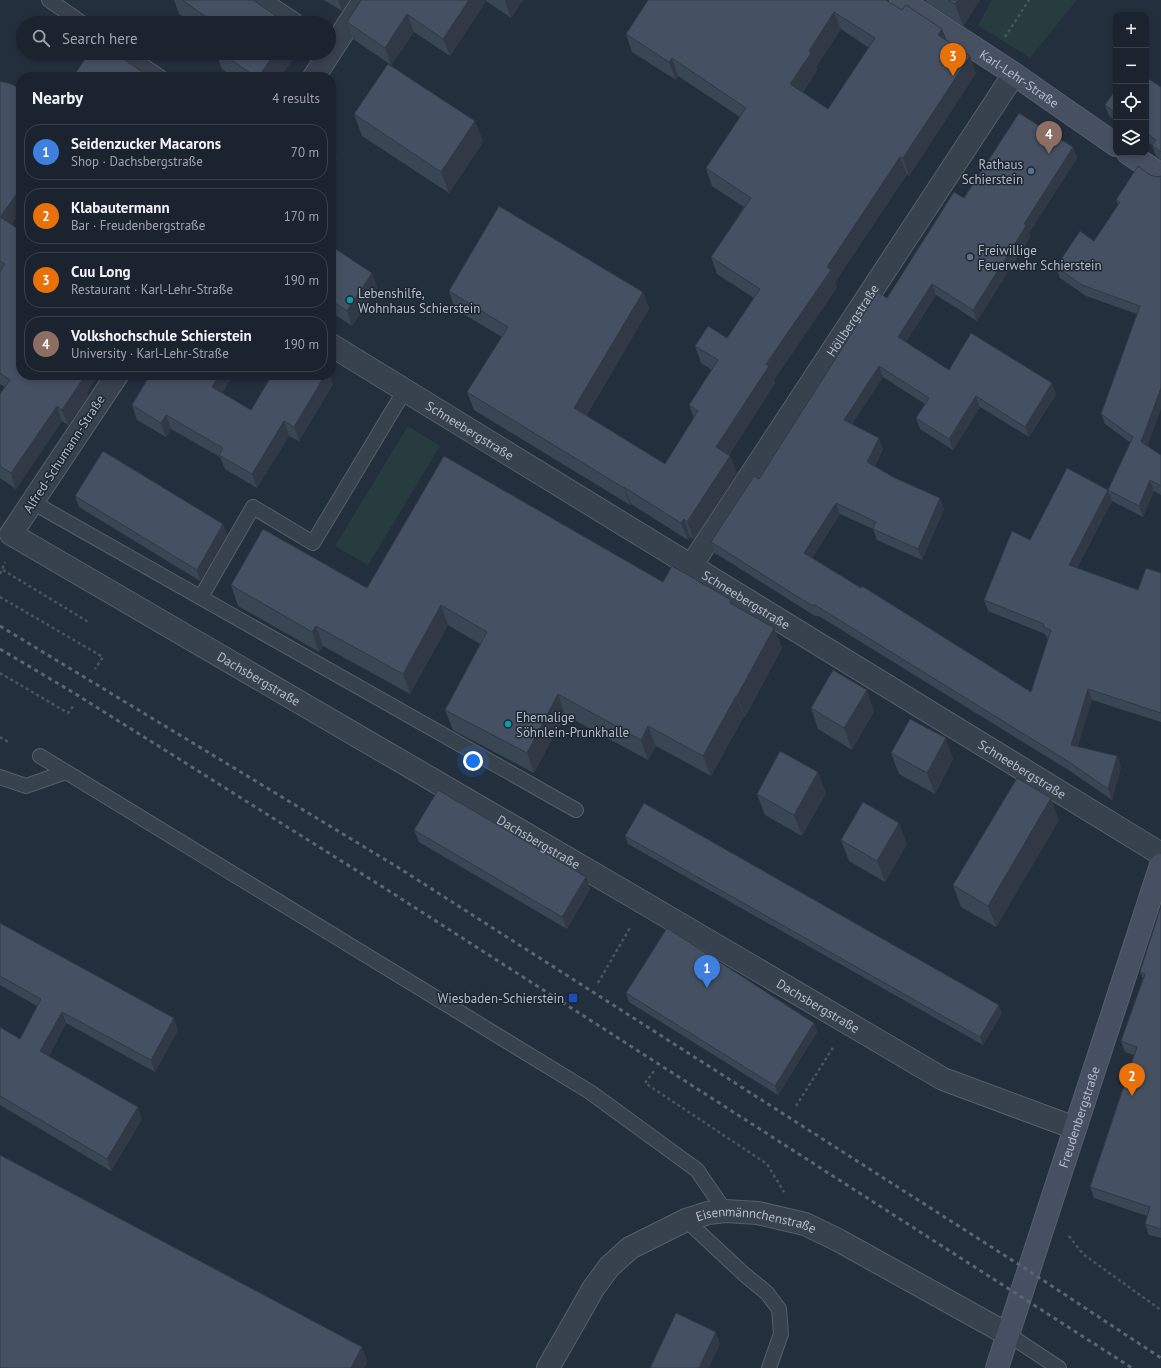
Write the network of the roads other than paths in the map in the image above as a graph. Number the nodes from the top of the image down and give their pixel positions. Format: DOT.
graph roads {
  1 [pos="49,0"];
  2 [pos="257,0"];
  3 [pos="364,0"];
  4 [pos="901,0"];
  5 [pos="72,16"];
  6 [pos="281,16"];
  7 [pos="336,41"];
  8 [pos="135,60"];
  9 [pos="324,60"];
  10 [pos="153,72"];
  11 [pos="317,72"];
  12 [pos="1014,74"];
  13 [pos="1113,143"];
  14 [pos="1132,156"];
  15 [pos="1161,175"];
  16 [pos="336,348"];
  17 [pos="114,380"];
  18 [pos="405,390"];
  19 [pos="32,502"];
  20 [pos="6,532"];
  21 [pos="691,566"];
  22 [pos="201,597"];
  23 [pos="40,756"];
  24 [pos="66,772"];
  25 [pos="0,778"];
  26 [pos="576,810"];
  27 [pos="1161,854"];
  28 [pos="1161,865"];
  29 [pos="1075,1128"];
  30 [pos="725,1210"];
  31 [pos="686,1220"];
  32 [pos="1009,1335"];
  33 [pos="548,1368"];
  34 [pos="769,1368"];
  35 [pos="997,1368"];
  36 [pos="1059,1368"];
  1 -- 5 [label="lane"];
  2 -- 6 [label="street"];
  3 -- 7 [label="street"];
  4 -- 12 [label="street, Karl-Lehr-Straße"];
  8 -- 10 [label="lane"];
  9 -- 11 [label="street"];
  12 -- 13 [label="street, Karl-Lehr-Straße"];
  12 -- 21 [label="street, Höllbergstraße"];
  14 -- 15 [label="street"];
  16 -- 18 [label="street, Schneebergstraße"];
  17 -- 19 [label="street, Alfred-Schumann-Straße"];
  18 -- 21 [label="street, Schneebergstraße"];
  18 -- 22 [label="lane"];
  19 -- 20 [label="street, Alfred-Schumann-Straße"];
  19 -- 22 [label="lane"];
  20 -- 29 [label="street, Dachsbergstraße"];
  21 -- 27 [label="street, Schneebergstraße"];
  22 -- 26 [label="lane"];
  23 -- 24 [label="lane"];
  24 -- 25 [label="lane"];
  24 -- 30 [label="lane"];
  28 -- 29 [label="street, Freudenbergstraße"];
  29 -- 32 [label="street, Freudenbergstraße"];
  30 -- 31 [label="street, Eisenmännchenstraße"];
  30 -- 32 [label="street, Eisenmännchenstraße"];
  31 -- 33 [label="street, Eisenmännchenstraße"];
  31 -- 34 [label="lane"];
  32 -- 35 [label="street, Freudenbergstraße"];
  32 -- 36 [label="lane"];
}
